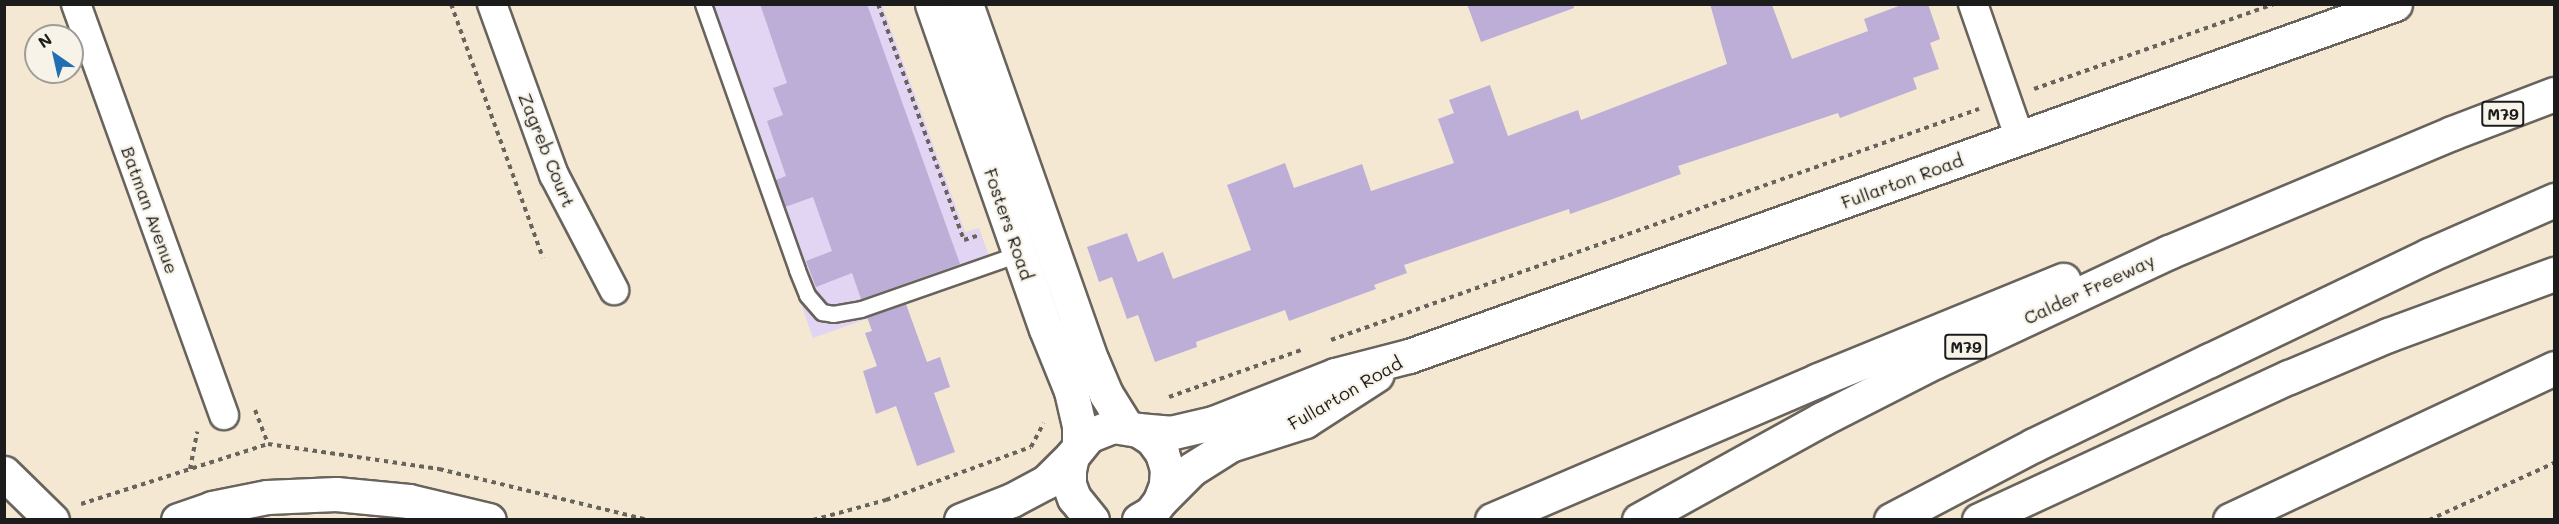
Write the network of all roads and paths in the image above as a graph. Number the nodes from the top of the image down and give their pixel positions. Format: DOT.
graph roads {
  1 [pos="76,4"];
  2 [pos="451,4"];
  3 [pos="492,4"];
  4 [pos="703,4"];
  5 [pos="878,4"];
  6 [pos="932,4"];
  7 [pos="966,4"];
  8 [pos="1973,4"];
  9 [pos="2274,4"];
  10 [pos="2395,4"];
  11 [pos="2554,88"];
  12 [pos="2554,94"];
  13 [pos="2007,99"];
  14 [pos="2452,133"];
  15 [pos="2020,139"];
  16 [pos="2302,196"];
  17 [pos="2554,200"];
  18 [pos="1021,253"];
  19 [pos="543,258"];
  20 [pos="2554,274"];
  21 [pos="614,290"];
  22 [pos="1324,342"];
  23 [pos="1312,346"];
  24 [pos="1409,356"];
  25 [pos="2554,368"];
  26 [pos="1166,398"];
  27 [pos="224,416"];
  28 [pos="1047,416"];
  29 [pos="1132,428"];
  30 [pos="1076,451"];
  31 [pos="2554,463"];
  32 [pos="4,473"];
  33 [pos="1150,510"];
  34 [pos="52,519"];
  35 [pos="178,519"];
  36 [pos="489,519"];
  37 [pos="813,519"];
  38 [pos="962,519"];
  39 [pos="1092,519"];
  40 [pos="1492,519"];
  41 [pos="1640,519"];
  42 [pos="1891,519"];
  43 [pos="1978,519"];
  44 [pos="2230,519"];
  45 [pos="2429,519"];
  1 -- 27 [label="street, Batman Avenue"];
  2 -- 19 [label="path"];
  3 -- 21 [label="street, Zagreb Court"];
  4 -- 18 [label="lane"];
  5 -- 18 [label="path"];
  6 -- 18 [label="main road, Fosters Road"];
  7 -- 18 [label="main road, Fosters Road"];
  8 -- 13 [label="street"];
  9 -- 13 [label="path"];
  10 -- 15 [label="main road, Fullarton Road"];
  11 -- 14 [label="main road"];
  12 -- 14 [label="main road, Calder Freeway / M79"];
  13 -- 15 [label="street"];
  13 -- 22 [label="path"];
  14 -- 16 [label="main road, Calder Freeway / M79"];
  15 -- 24 [label="main road, Fullarton Road"];
  16 -- 40 [label="main road"];
  16 -- 41 [label="main road, Calder Freeway / M79"];
  17 -- 42 [label="main road"];
  18 -- 29 [label="main road, Fosters Road"];
  18 -- 30 [label="main road, Fosters Road"];
  20 -- 43 [label="main road"];
  23 -- 26 [label="path"];
  24 -- 29 [label="main road, Fullarton Road"];
  24 -- 33 [label="main road, Fullarton Road"];
  25 -- 44 [label="main road"];
  28 -- 37 [label="path"];
  29 -- 30 [label="main road, Fullarton Road"];
  29 -- 33 [label="main road, Fosters Road"];
  30 -- 38 [label="main road"];
  30 -- 39 [label="main road, Fosters Road"];
  31 -- 45 [label="path"];
  32 -- 34 [label="main road"];
  35 -- 36 [label="main road"];
}
